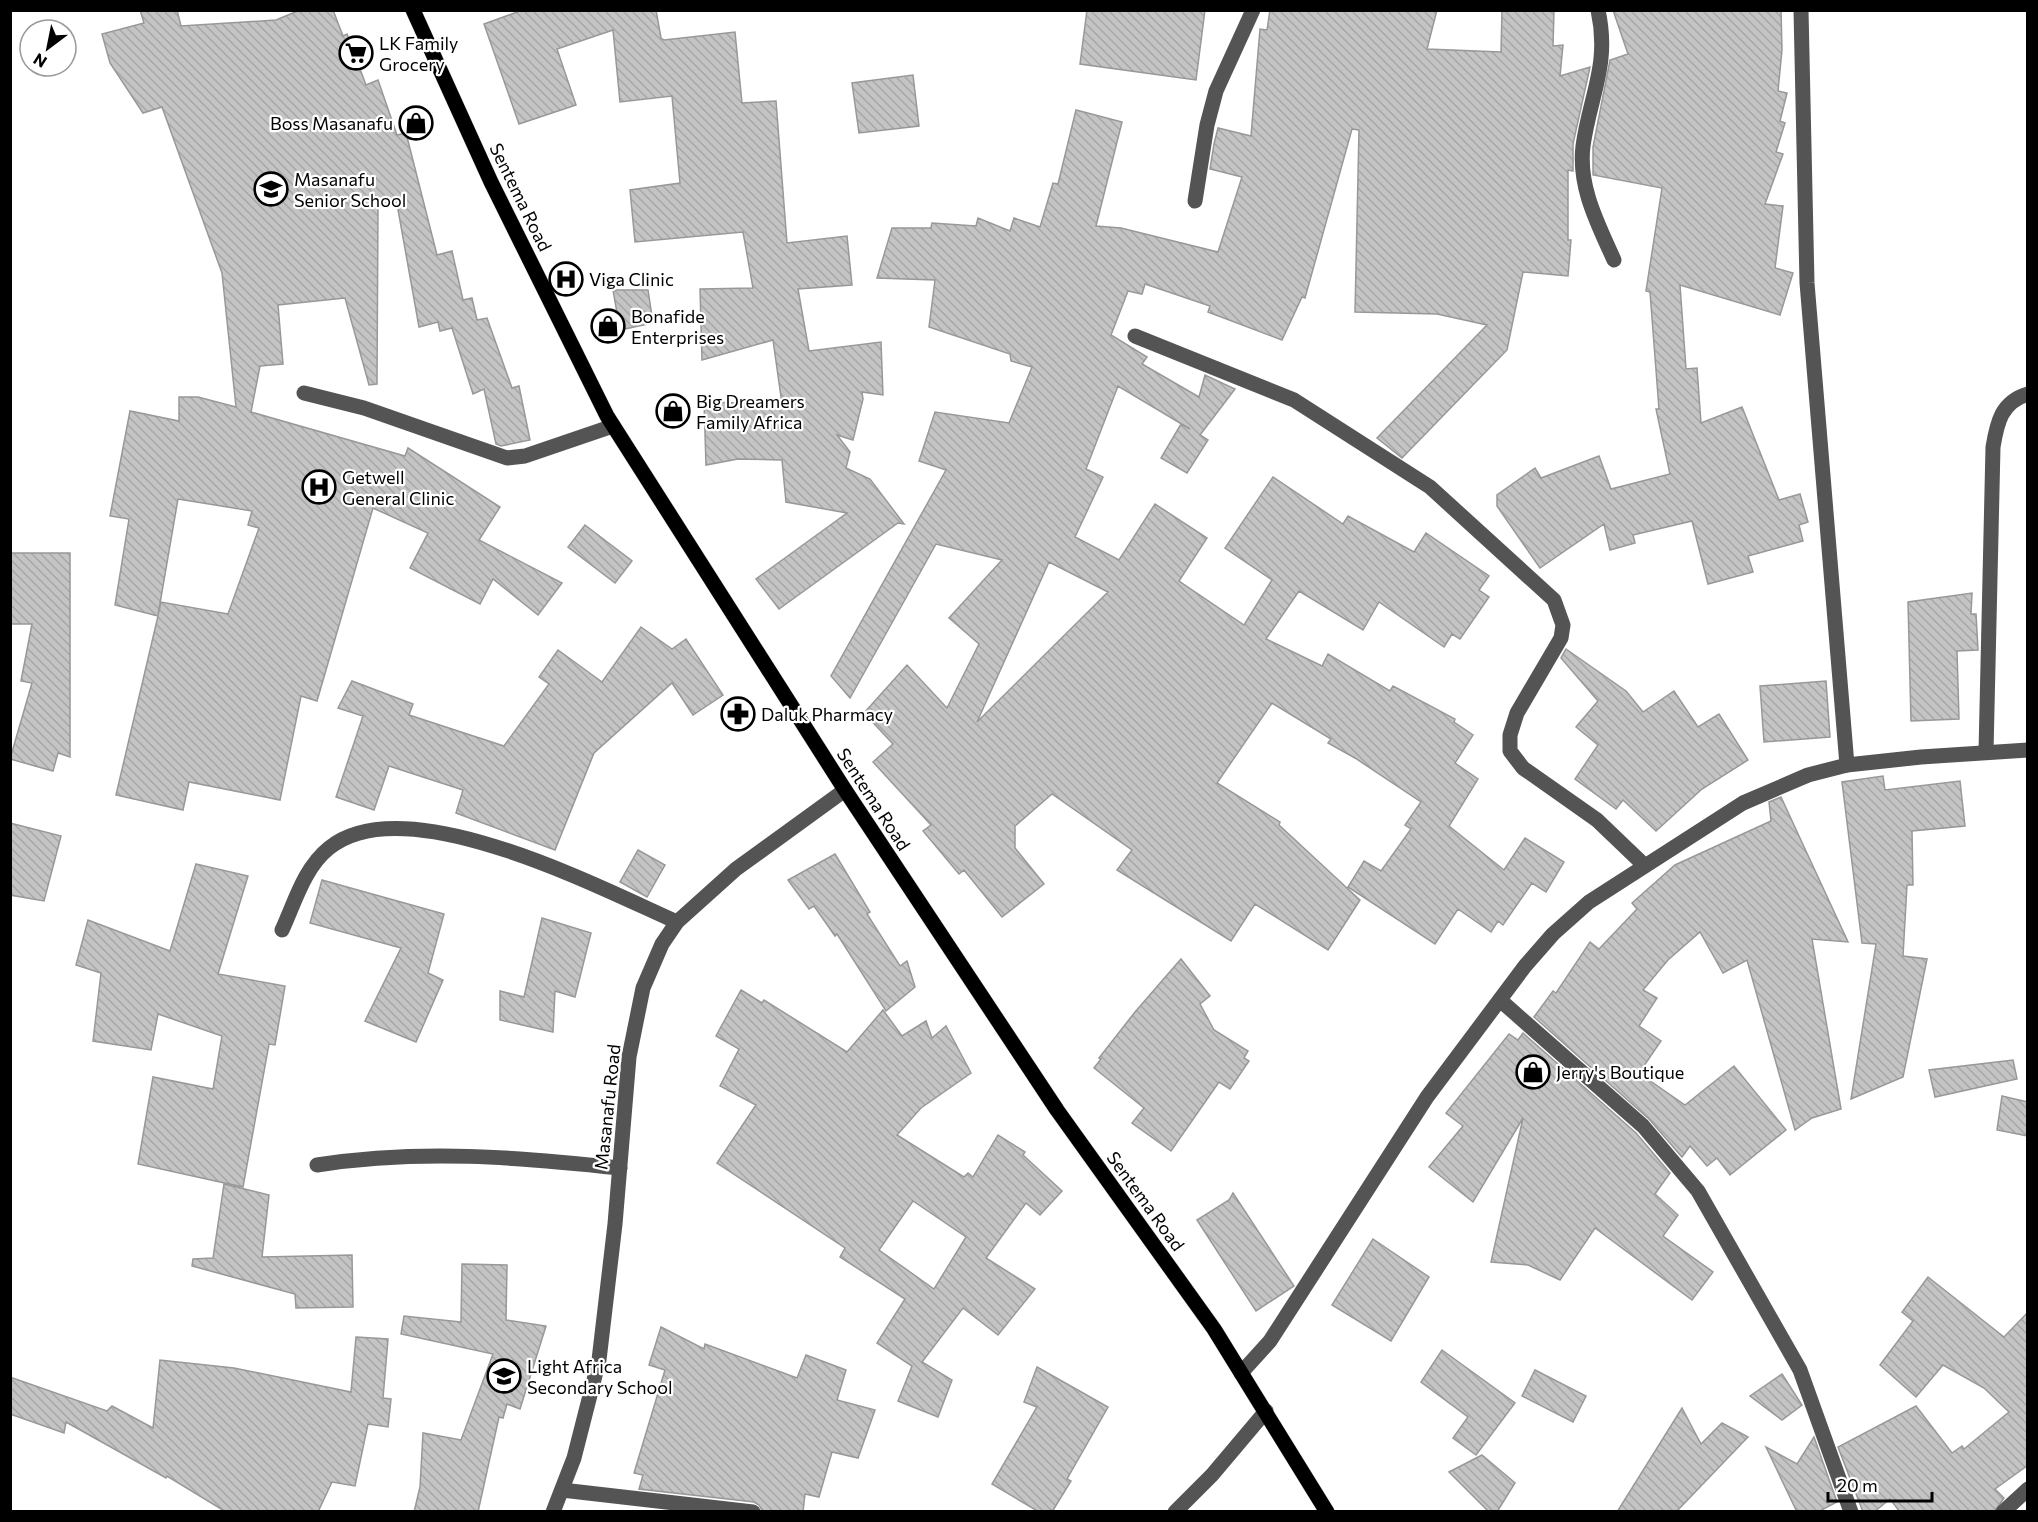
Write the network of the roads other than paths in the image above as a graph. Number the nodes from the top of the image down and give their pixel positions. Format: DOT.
graph roads {
  1 [pos="413,10"];
  2 [pos="1253,10"];
  3 [pos="1598,10"];
  4 [pos="1801,10"];
  5 [pos="1195,201"];
  6 [pos="1614,260"];
  7 [pos="1135,336"];
  8 [pos="304,393"];
  9 [pos="2028,394"];
  10 [pos="613,426"];
  11 [pos="2028,750"];
  12 [pos="1986,752"];
  13 [pos="1847,765"];
  14 [pos="845,790"];
  15 [pos="1644,864"];
  16 [pos="677,922"];
  17 [pos="282,930"];
  18 [pos="1500,1000"];
  19 [pos="317,1165"];
  20 [pos="620,1168"];
  21 [pos="1241,1373"];
  22 [pos="1266,1411"];
  23 [pos="2028,1489"];
  24 [pos="562,1490"];
  25 [pos="553,1512"];
  26 [pos="753,1512"];
  27 [pos="1175,1512"];
  28 [pos="1327,1512"];
  29 [pos="1851,1512"];
  30 [pos="2003,1512"];
  1 -- 10 [label="main road, Sentema Road"];
  2 -- 5 [label="street"];
  3 -- 6 [label="street"];
  4 -- 13 [label="street"];
  7 -- 15 [label="street"];
  8 -- 10 [label="street"];
  9 -- 12 [label="street"];
  10 -- 14 [label="main road, Sentema Road"];
  11 -- 12 [label="street"];
  12 -- 13 [label="street"];
  13 -- 15 [label="street"];
  14 -- 16 [label="street, Masanafu Road"];
  14 -- 21 [label="main road, Sentema Road"];
  15 -- 18 [label="street"];
  16 -- 17 [label="street"];
  16 -- 20 [label="street, Masanafu Road"];
  18 -- 21 [label="street"];
  18 -- 29 [label="street"];
  19 -- 20 [label="street"];
  20 -- 24 [label="street, Masanafu Road"];
  21 -- 22 [label="main road, Sentema Road"];
  22 -- 27 [label="street"];
  22 -- 28 [label="main road, Sentema Road"];
  23 -- 30 [label="street"];
  24 -- 25 [label="street, Masanafu Road"];
  24 -- 26 [label="street"];
}
